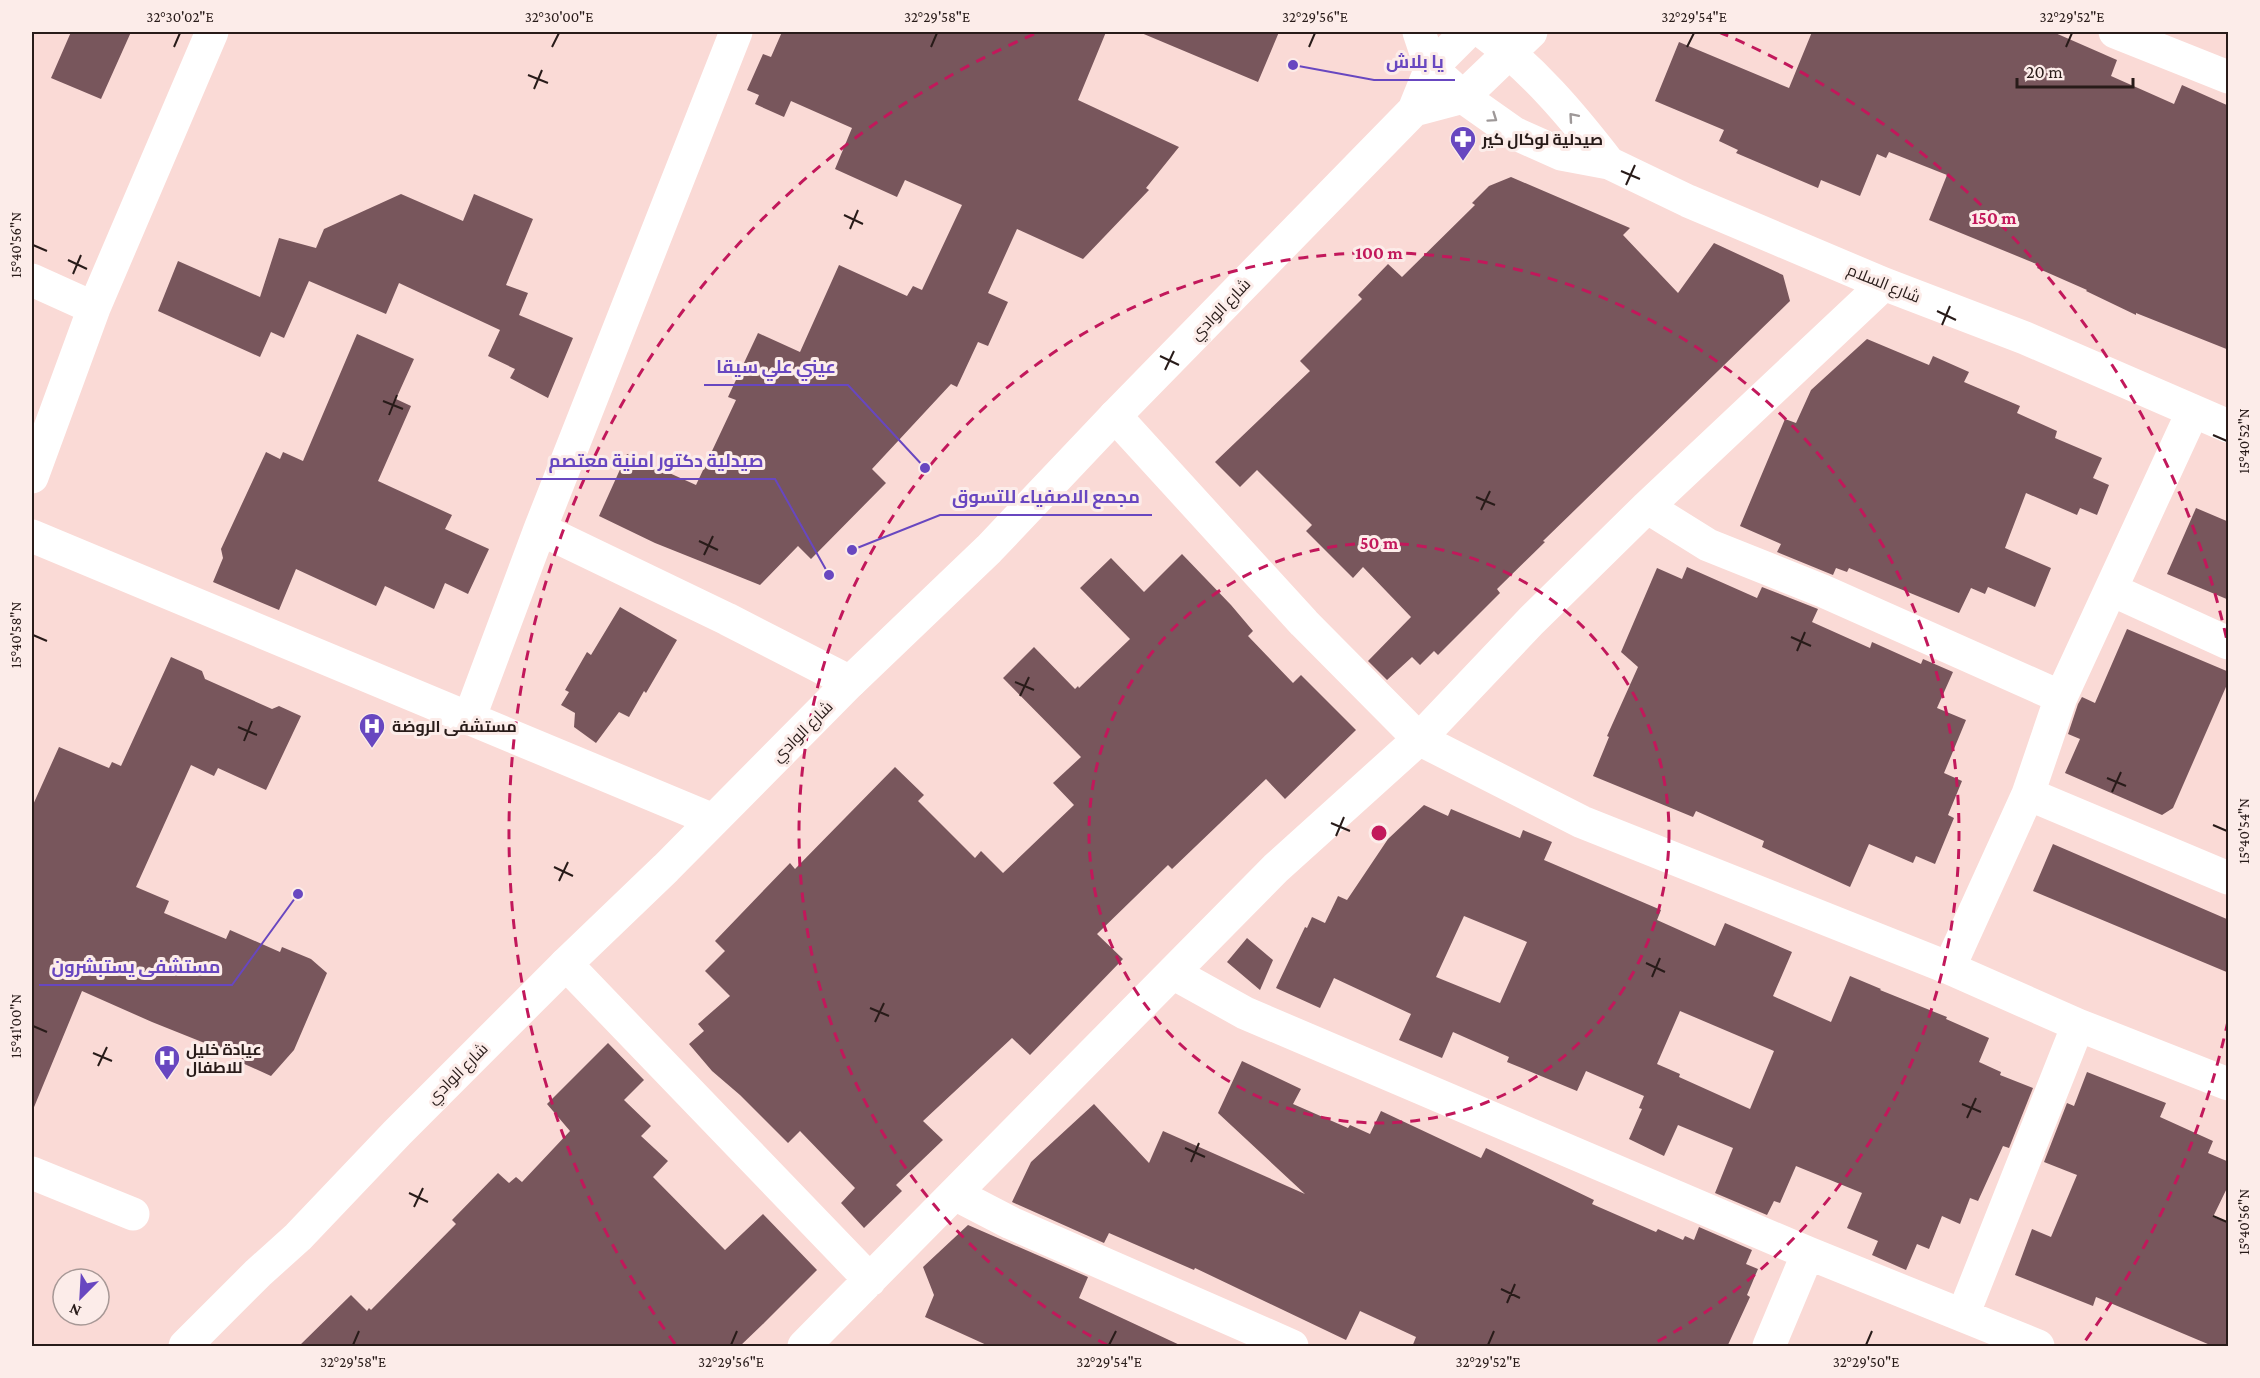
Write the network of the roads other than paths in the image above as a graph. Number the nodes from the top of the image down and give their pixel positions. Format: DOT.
graph roads {
  1 [pos="212,32"];
  2 [pos="736,32"];
  3 [pos="1419,32"];
  4 [pos="1467,32"];
  5 [pos="1483,32"];
  6 [pos="2115,32"];
  7 [pos="1520,42"];
  8 [pos="1431,68"];
  9 [pos="2229,77"];
  10 [pos="1463,97"];
  11 [pos="1414,110"];
  12 [pos="1609,163"];
  13 [pos="32,280"];
  14 [pos="1884,284"];
  15 [pos="94,308"];
  16 [pos="2193,411"];
  17 [pos="1115,416"];
  18 [pos="2229,426"];
  19 [pos="32,477"];
  20 [pos="1647,507"];
  21 [pos="540,529"];
  22 [pos="32,536"];
  23 [pos="2112,590"];
  24 [pos="2229,643"];
  25 [pos="850,682"];
  26 [pos="2061,697"];
  27 [pos="469,719"];
  28 [pos="1419,739"];
  29 [pos="2028,794"];
  30 [pos="713,820"];
  31 [pos="2229,878"];
  32 [pos="566,964"];
  33 [pos="1949,968"];
  34 [pos="1173,973"];
  35 [pos="2078,1025"];
  36 [pos="2229,1084"];
  37 [pos="32,1173"];
  38 [pos="955,1194"];
  39 [pos="133,1214"];
  40 [pos="1808,1253"];
  41 [pos="870,1280"];
  42 [pos="1963,1315"];
  43 [pos="185,1347"];
  44 [pos="804,1347"];
  45 [pos="1292,1347"];
  46 [pos="1769,1347"];
  47 [pos="2038,1347"];
  1 -- 15 [label="street"];
  2 -- 21 [label="street"];
  3 -- 8 [label="street"];
  4 -- 8 [label="street, شارع الوادي"];
  5 -- 7 [label="street, شارع السلام"];
  6 -- 9 [label="street"];
  7 -- 10 [label="street"];
  12 -- 7 [label="street, شارع السلام, one-way"];
  8 -- 10 [label="street, شارع السلام"];
  8 -- 11 [label="street, شارع الوادي"];
  10 -- 11 [label="street"];
  10 -- 12 [label="street, شارع السلام, one-way"];
  11 -- 17 [label="street, شارع الوادي"];
  12 -- 14 [label="street, شارع السلام"];
  13 -- 15 [label="street"];
  14 -- 16 [label="street, شارع السلام"];
  14 -- 20 [label="street"];
  15 -- 19 [label="street"];
  16 -- 18 [label="street, شارع السلام"];
  16 -- 23 [label="street"];
  17 -- 25 [label="street, شارع الوادي"];
  17 -- 28 [label="street"];
  20 -- 26 [label="street"];
  20 -- 28 [label="street"];
  21 -- 25 [label="street"];
  21 -- 27 [label="street"];
  22 -- 27 [label="street"];
  23 -- 24 [label="street"];
  23 -- 26 [label="street"];
  25 -- 30 [label="street, شارع الوادي"];
  26 -- 29 [label="street"];
  27 -- 30 [label="street"];
  28 -- 33 [label="street"];
  28 -- 34 [label="street"];
  29 -- 31 [label="street"];
  29 -- 33 [label="street"];
  30 -- 32 [label="street, شارع الوادي"];
  32 -- 41 [label="street"];
  32 -- 43 [label="street, شارع الوادي"];
  33 -- 35 [label="street"];
  34 -- 38 [label="street"];
  34 -- 40 [label="street"];
  35 -- 36 [label="street"];
  35 -- 42 [label="street"];
  37 -- 39 [label="street"];
  38 -- 41 [label="street"];
  38 -- 45 [label="street"];
  40 -- 42 [label="street"];
  40 -- 46 [label="street"];
  41 -- 44 [label="street"];
  42 -- 47 [label="street"];
}
